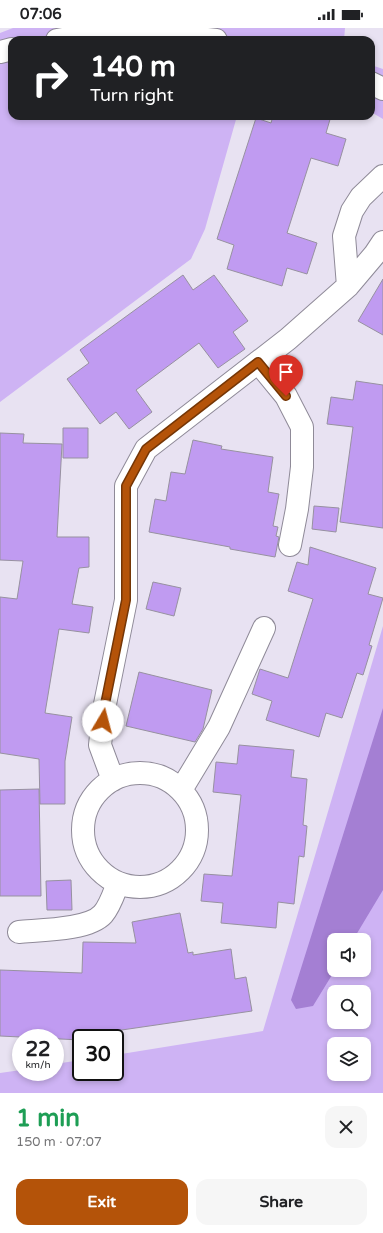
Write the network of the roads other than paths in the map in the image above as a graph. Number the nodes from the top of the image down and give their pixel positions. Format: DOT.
graph roads {
  1 [pos="81,36"];
  2 [pos="187,36"];
  3 [pos="383,176"];
  4 [pos="383,242"];
  5 [pos="348,286"];
  6 [pos="258,362"];
  7 [pos="290,545"];
  8 [pos="264,628"];
  9 [pos="113,780"];
  10 [pos="181,790"];
  11 [pos="118,883"];
  12 [pos="19,932"];
  1 -- 2 [label="street"];
  3 -- 5 [label="street"];
  4 -- 5 [label="street"];
  5 -- 6 [label="street"];
  6 -- 7 [label="street"];
  6 -- 9 [label="street"];
  8 -- 10 [label="street"];
  9 -- 10 [label="street"];
  9 -- 11 [label="street"];
  10 -- 11 [label="street"];
  11 -- 12 [label="street"];
}
